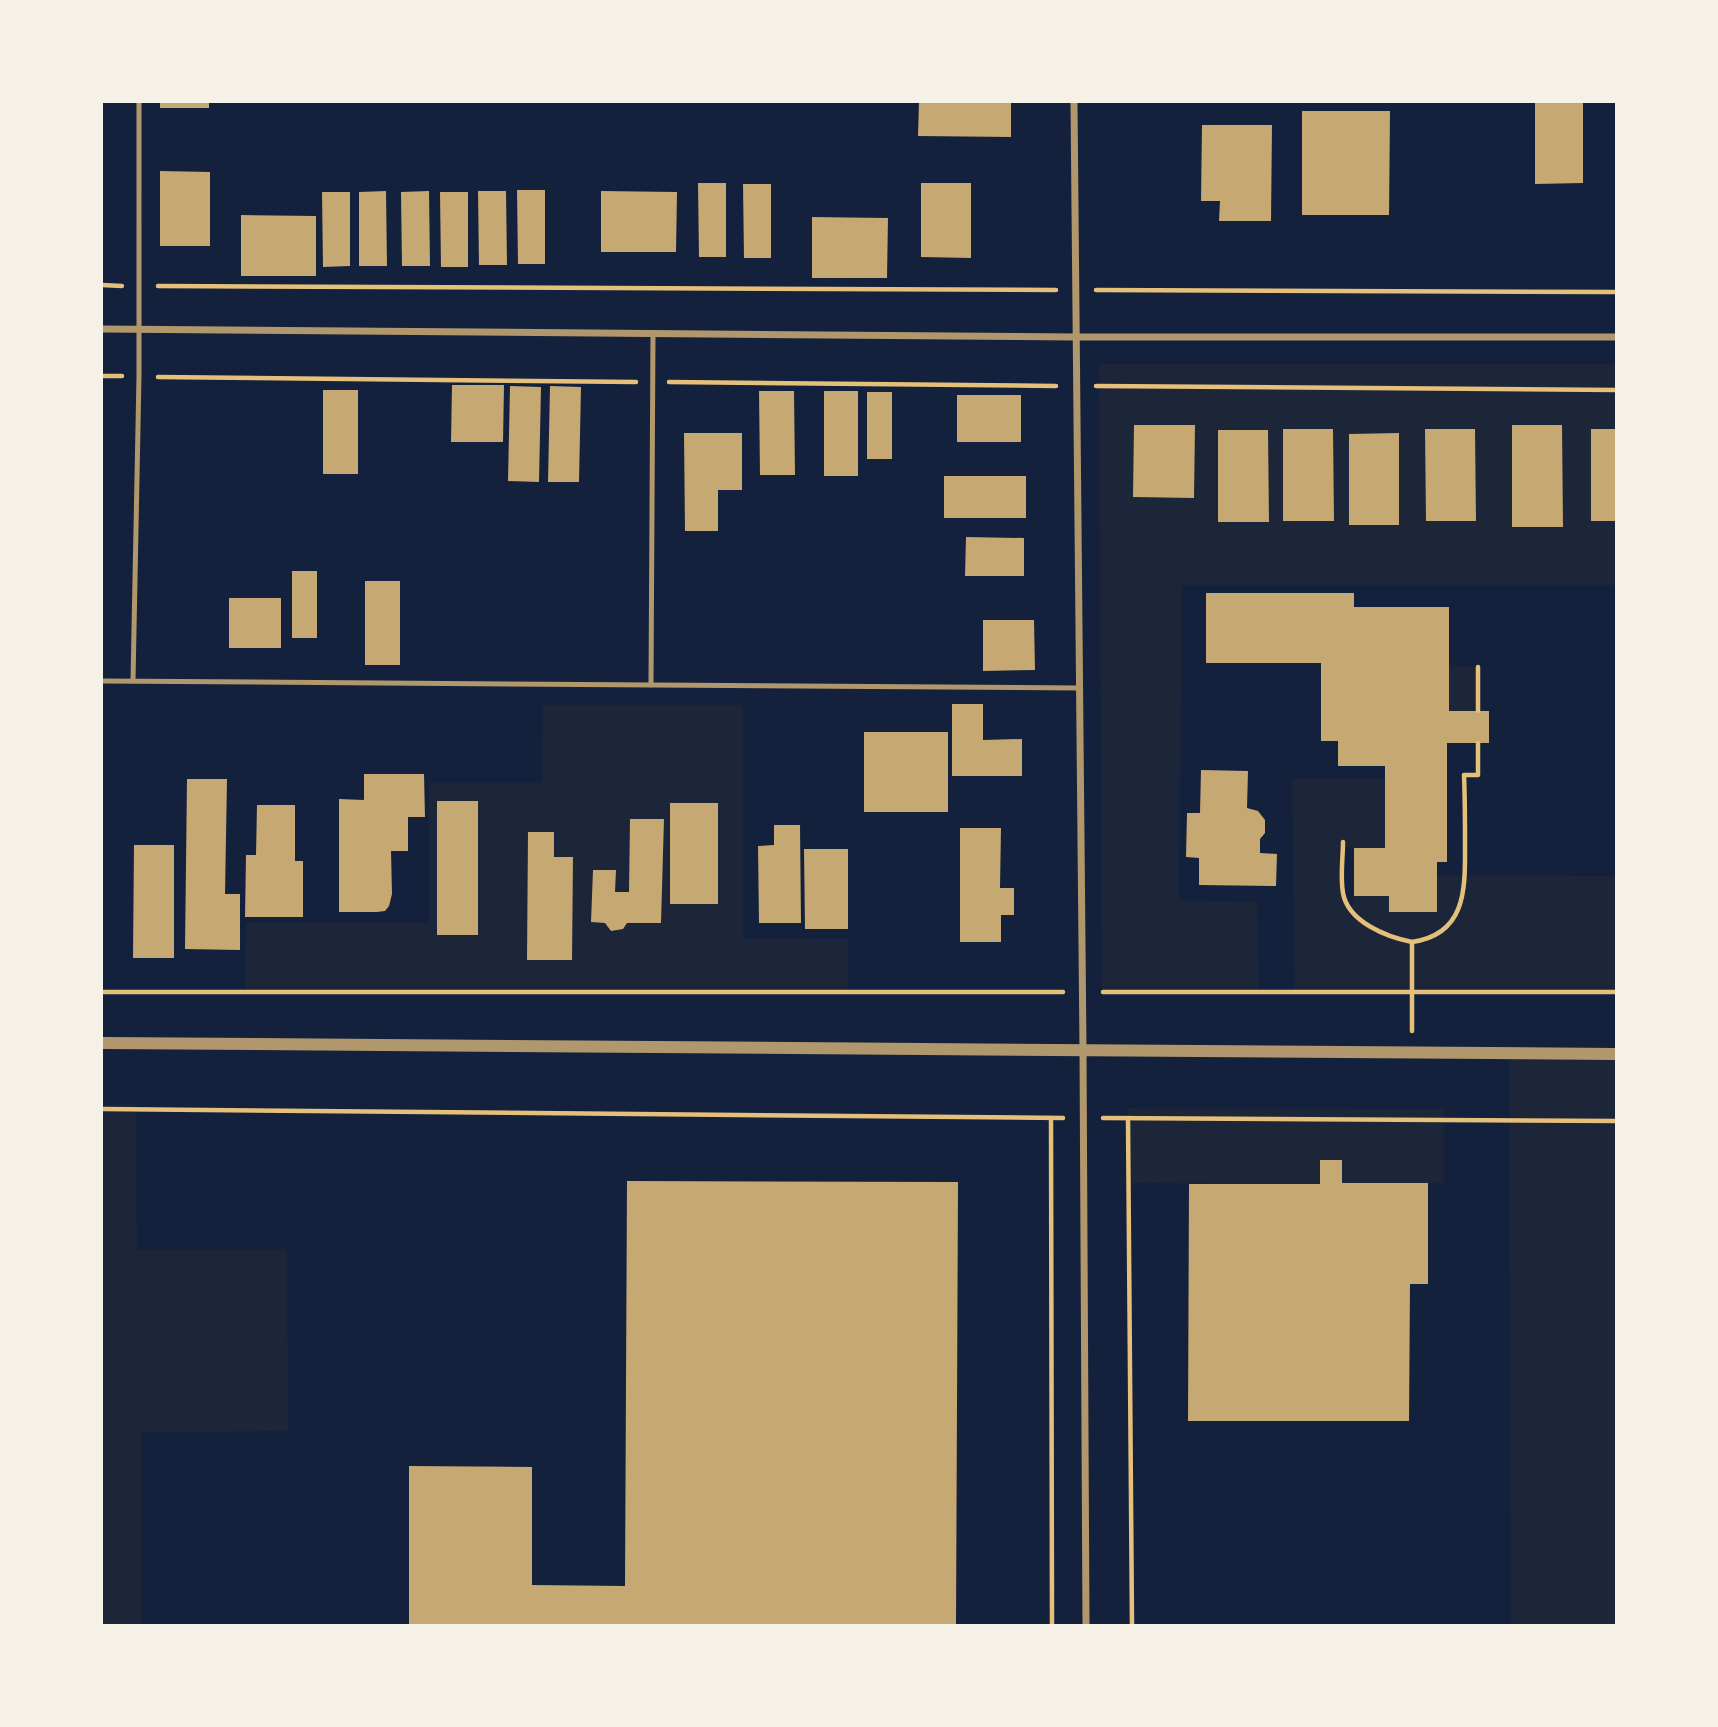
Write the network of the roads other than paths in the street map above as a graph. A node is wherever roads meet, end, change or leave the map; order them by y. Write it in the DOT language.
graph roads {
  1 [pos="139,102"];
  2 [pos="1074,102"];
  3 [pos="102,329"];
  4 [pos="139,330"];
  5 [pos="653,333"];
  6 [pos="1075,337"];
  7 [pos="1616,337"];
  8 [pos="102,681"];
  9 [pos="134,681"];
  10 [pos="651,685"];
  11 [pos="1079,688"];
  12 [pos="102,1043"];
  13 [pos="1083,1050"];
  14 [pos="1616,1055"];
  15 [pos="1086,1626"];
  1 -- 4 [label="lane"];
  2 -- 6 [label="street"];
  3 -- 4 [label="street"];
  4 -- 5 [label="street"];
  4 -- 9 [label="lane"];
  5 -- 6 [label="street"];
  5 -- 10 [label="lane"];
  6 -- 7 [label="street"];
  6 -- 11 [label="street"];
  8 -- 9 [label="lane"];
  9 -- 10 [label="lane"];
  10 -- 11 [label="lane"];
  11 -- 13 [label="street"];
  12 -- 13 [label="street"];
  13 -- 14 [label="street"];
  13 -- 15 [label="street"];
}
